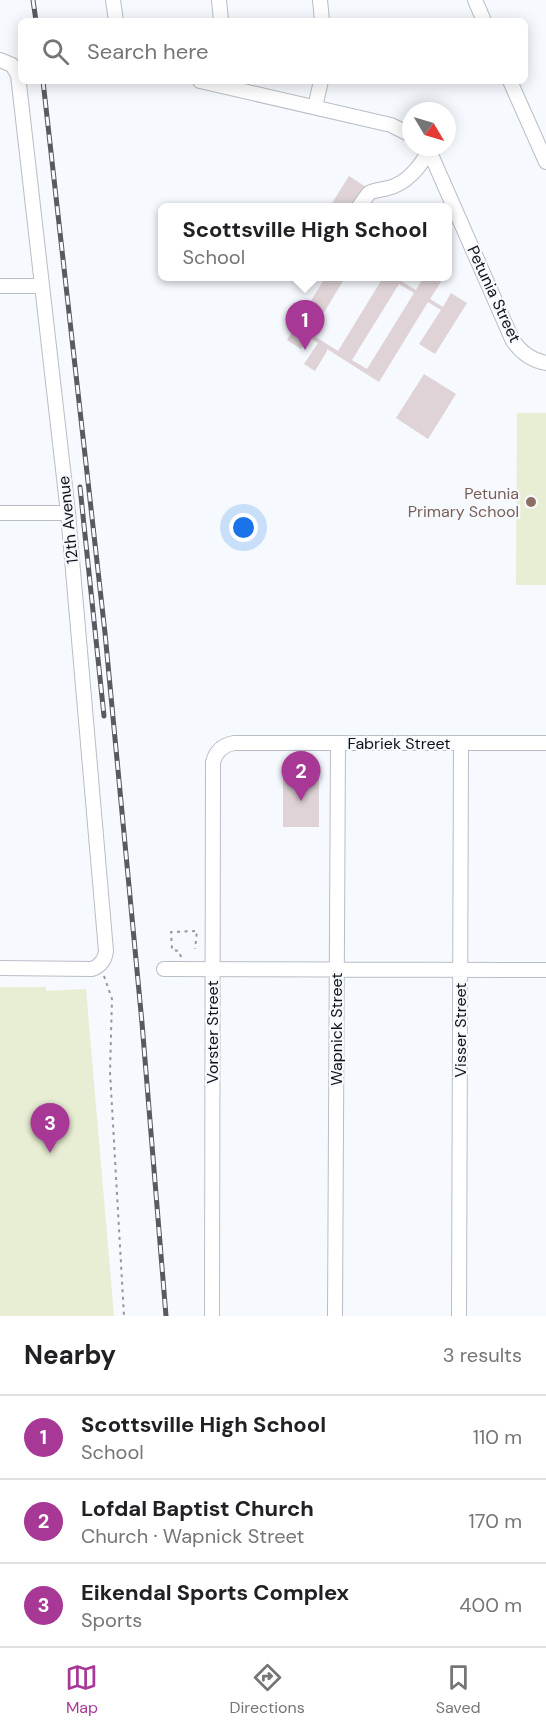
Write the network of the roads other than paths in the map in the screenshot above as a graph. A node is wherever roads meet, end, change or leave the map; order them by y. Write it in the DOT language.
graph roads {
  1 [pos="113,0"];
  2 [pos="219,0"];
  3 [pos="320,0"];
  4 [pos="475,0"];
  5 [pos="116,18"];
  6 [pos="221,18"];
  7 [pos="322,18"];
  8 [pos="483,18"];
  9 [pos="0,60"];
  10 [pos="18,75"];
  11 [pos="19,84"];
  12 [pos="217,84"];
  13 [pos="320,84"];
  14 [pos="511,84"];
  15 [pos="315,107"];
  16 [pos="402,130"];
  17 [pos="424,156"];
  18 [pos="431,156"];
  19 [pos="546,162"];
  20 [pos="361,203"];
  21 [pos="450,203"];
  22 [pos="452,207"];
  23 [pos="0,286"];
  24 [pos="42,286"];
  25 [pos="546,363"];
  26 [pos="0,513"];
  27 [pos="68,513"];
  28 [pos="338,743"];
  29 [pos="460,743"];
  30 [pos="546,743"];
  31 [pos="219,750"];
  32 [pos="0,969"];
  33 [pos="164,969"];
  34 [pos="212,969"];
  35 [pos="337,969"];
  36 [pos="460,970"];
  37 [pos="546,970"];
  38 [pos="212,1316"];
  39 [pos="335,1316"];
  40 [pos="459,1316"];
  1 -- 5 [label="street"];
  2 -- 6 [label="street"];
  3 -- 7 [label="street"];
  4 -- 8 [label="street"];
  9 -- 10 [label="street, 12th Avenue"];
  11 -- 24 [label="street, 12th Avenue"];
  12 -- 15 [label="street"];
  13 -- 15 [label="street"];
  14 -- 19 [label="street"];
  15 -- 16 [label="street"];
  17 -- 20 [label="street"];
  18 -- 21 [label="street, Petunia Street"];
  22 -- 25 [label="street, Petunia Street"];
  23 -- 24 [label="street"];
  24 -- 27 [label="street, 12th Avenue"];
  26 -- 27 [label="street"];
  27 -- 32 [label="street, 12th Avenue"];
  28 -- 29 [label="street, Fabriek Street"];
  28 -- 31 [label="street, Fabriek Street"];
  28 -- 35 [label="street, Wapnick Street"];
  29 -- 30 [label="street, Fabriek Street"];
  29 -- 36 [label="street, Visser Street"];
  31 -- 34 [label="street, Vorster Street"];
  33 -- 34 [label="street"];
  34 -- 35 [label="street"];
  34 -- 38 [label="street, Vorster Street"];
  35 -- 36 [label="street"];
  35 -- 39 [label="street, Wapnick Street"];
  36 -- 37 [label="street"];
  36 -- 40 [label="street, Visser Street"];
}
